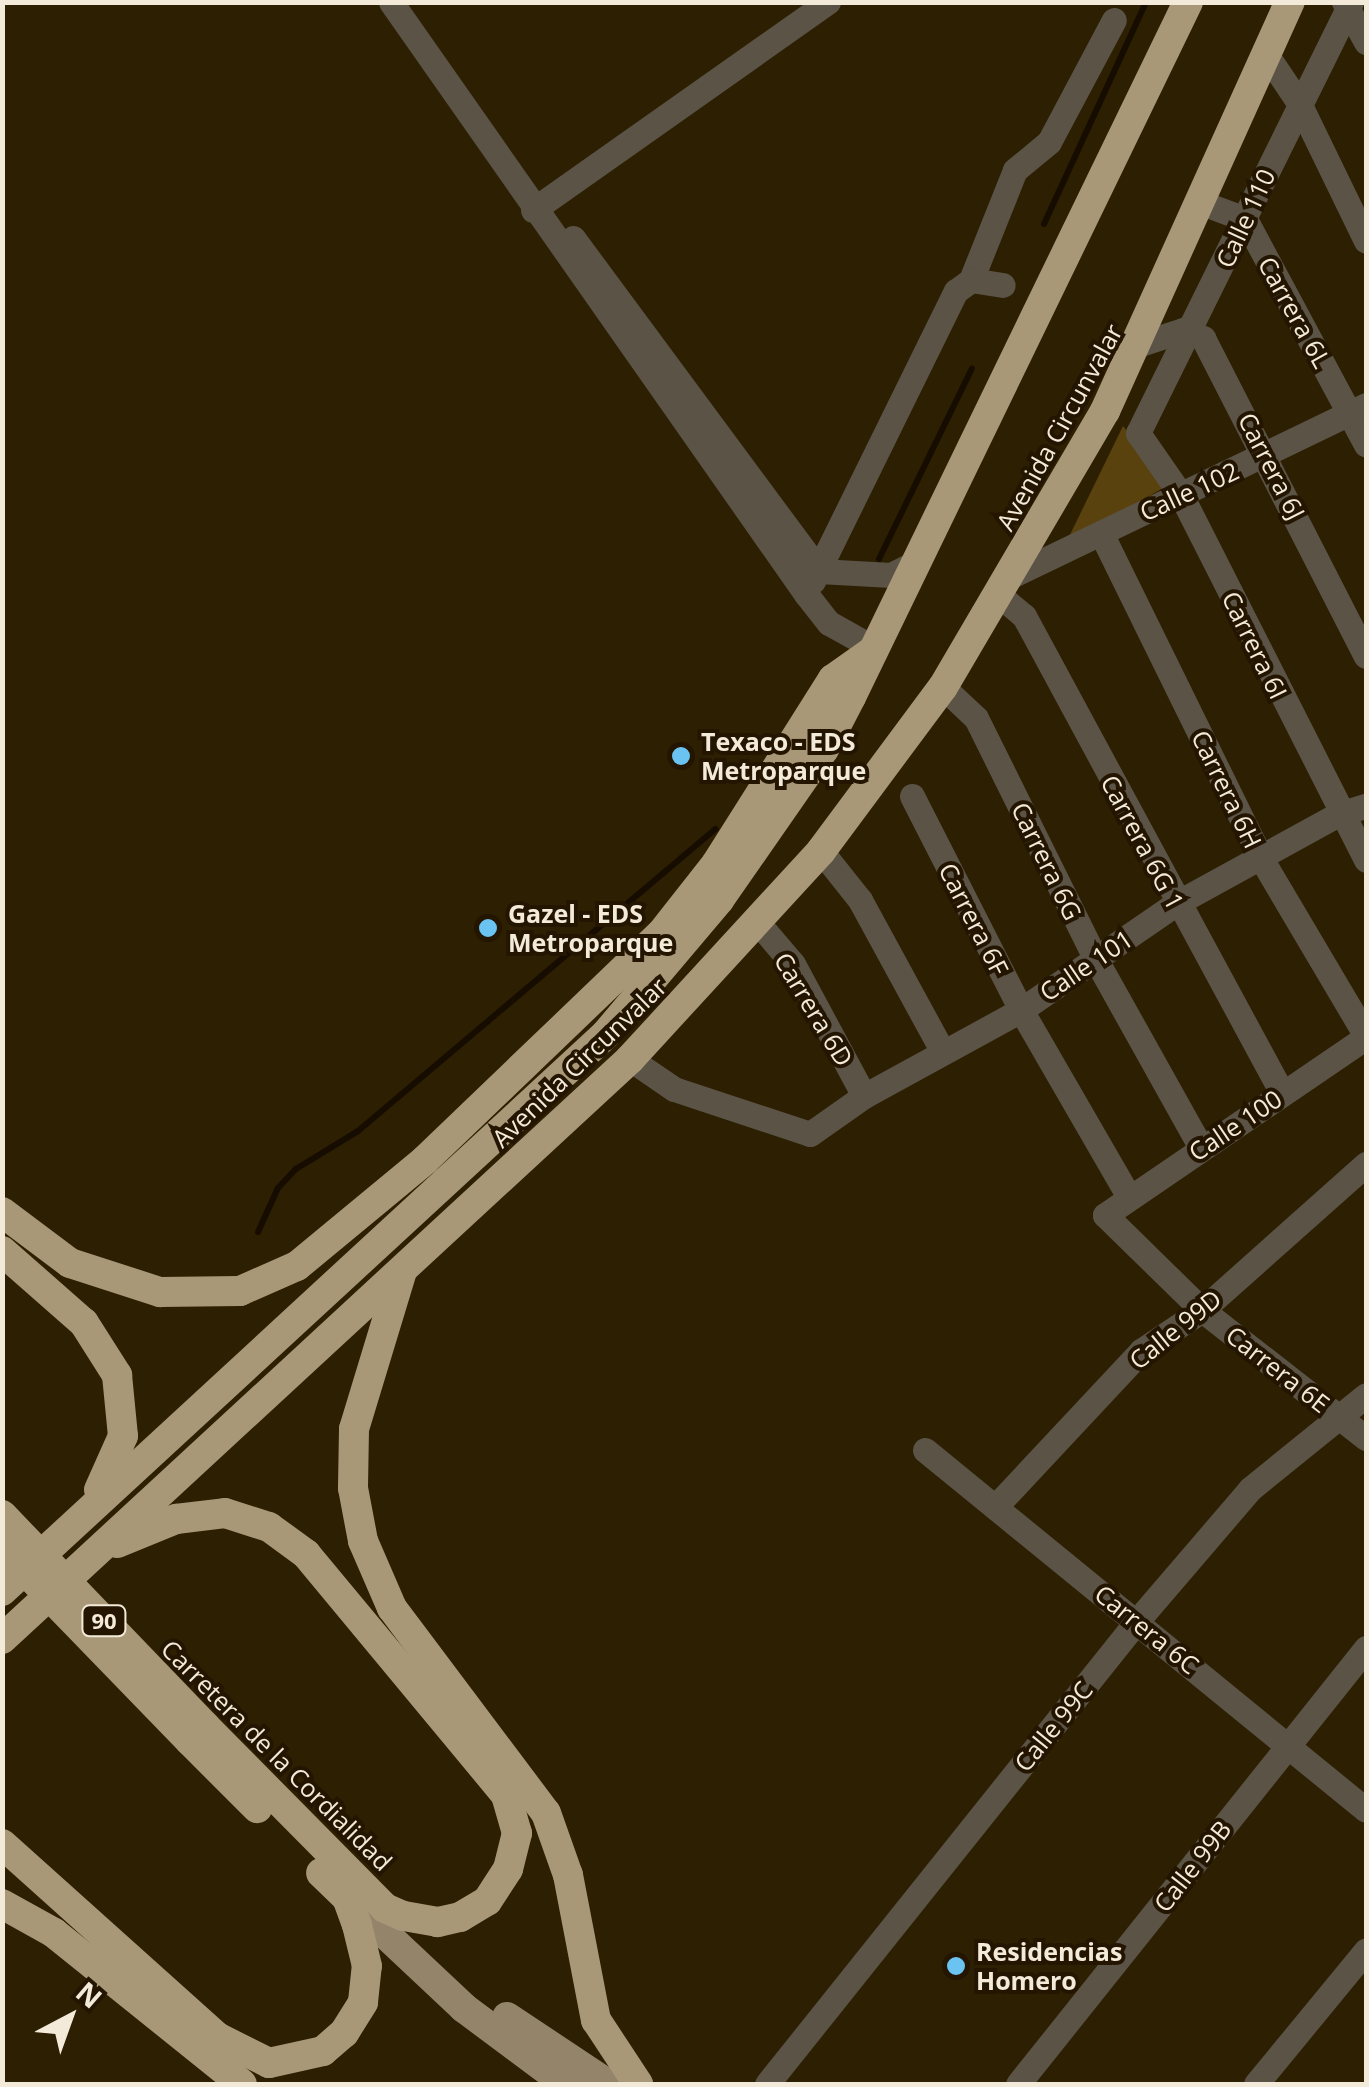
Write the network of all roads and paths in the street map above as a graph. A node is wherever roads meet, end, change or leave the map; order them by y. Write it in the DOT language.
graph roads {
  1 [pos="390,2"];
  2 [pos="408,2"];
  3 [pos="828,2"];
  4 [pos="1188,2"];
  5 [pos="1290,2"];
  6 [pos="1348,4"];
  7 [pos="1114,20"];
  8 [pos="1366,42"];
  9 [pos="1266,54"];
  10 [pos="1299,103"];
  11 [pos="1202,203"];
  12 [pos="539,205"];
  13 [pos="1245,219"];
  14 [pos="1366,241"];
  15 [pos="971,280"];
  16 [pos="1003,286"];
  17 [pos="1194,332"];
  18 [pos="1140,344"];
  19 [pos="1359,409"];
  20 [pos="1138,433"];
  21 [pos="1366,446"];
  22 [pos="1268,454"];
  23 [pos="1181,495"];
  24 [pos="1101,534"];
  25 [pos="916,562"];
  26 [pos="819,571"];
  27 [pos="1006,586"];
  28 [pos="806,594"];
  29 [pos="874,650"];
  30 [pos="1366,656"];
  31 [pos="944,687"];
  32 [pos="912,796"];
  33 [pos="1366,806"];
  34 [pos="1338,814"];
  35 [pos="821,850"];
  36 [pos="1262,860"];
  37 [pos="1366,860"];
  38 [pos="1175,904"];
  39 [pos="759,924"];
  40 [pos="1095,958"];
  41 [pos="1021,1010"];
  42 [pos="1366,1037"];
  43 [pos="944,1052"];
  44 [pos="630,1059"];
  45 [pos="1282,1094"];
  46 [pos="864,1096"];
  47 [pos="506,1129"];
  48 [pos="1201,1148"];
  49 [pos="1366,1164"];
  50 [pos="414,1170"];
  51 [pos="1130,1197"];
  52 [pos="2,1212"];
  53 [pos="1105,1215"];
  54 [pos="2,1251"];
  55 [pos="359,1264"];
  56 [pos="402,1270"];
  57 [pos="1202,1310"];
  58 [pos="1366,1395"];
  59 [pos="1342,1419"];
  60 [pos="1366,1438"];
  61 [pos="925,1450"];
  62 [pos="995,1507"];
  63 [pos="2,1515"];
  64 [pos="70,1528"];
  65 [pos="2,1546"];
  66 [pos="92,1555"];
  67 [pos="2,1591"];
  68 [pos="1136,1621"];
  69 [pos="2,1638"];
  70 [pos="1366,1648"];
  71 [pos="197,1734"];
  72 [pos="1288,1744"];
  73 [pos="1366,1810"];
  74 [pos="2,1844"];
  75 [pos="347,1898"];
  76 [pos="2,1904"];
  77 [pos="386,1908"];
  78 [pos="1366,1950"];
  79 [pos="242,2084"];
  80 [pos="566,2084"];
  81 [pos="608,2084"];
  82 [pos="638,2084"];
  83 [pos="768,2084"];
  84 [pos="1018,2084"];
  85 [pos="1256,2084"];
  1 -- 12 [label="street"];
  2 -- 12 [label="street"];
  3 -- 12 [label="street"];
  4 -- 25 [label="highway, Avenida Circunvalar"];
  5 -- 9 [label="highway, Avenida Circunvalar"];
  6 -- 8 [label="street"];
  6 -- 10 [label="street, Calle 110"];
  7 -- 15 [label="street"];
  9 -- 10 [label="street"];
  9 -- 11 [label="highway, Avenida Circunvalar"];
  10 -- 13 [label="street, Calle 110"];
  10 -- 14 [label="street"];
  11 -- 13 [label="street"];
  11 -- 18 [label="highway, Avenida Circunvalar"];
  12 -- 26 [label="street"];
  12 -- 28 [label="street"];
  13 -- 17 [label="street, Calle 110"];
  13 -- 19 [label="street, Carrera 6L"];
  15 -- 16 [label="street"];
  15 -- 26 [label="street"];
  17 -- 18 [label="street"];
  17 -- 20 [label="street, Calle 110"];
  17 -- 22 [label="street, Carrera 6J"];
  18 -- 27 [label="highway, Avenida Circunvalar"];
  19 -- 21 [label="street, Carrera 6L"];
  19 -- 22 [label="street, Calle 102"];
  20 -- 23 [label="street, Carrera 6I"];
  22 -- 23 [label="street, Calle 102"];
  22 -- 30 [label="street, Carrera 6J"];
  23 -- 24 [label="street, Calle 102"];
  23 -- 34 [label="street, Carrera 6I"];
  24 -- 27 [label="street, Calle 102"];
  24 -- 36 [label="street, Carrera 6H"];
  25 -- 26 [label="street"];
  25 -- 29 [label="highway, Avenida Circunvalar"];
  26 -- 28 [label="street"];
  27 -- 31 [label="highway, Avenida Circunvalar"];
  27 -- 38 [label="street, Carrera 6G 1"];
  28 -- 29 [label="street"];
  29 -- 47 [label="highway, Avenida Circunvalar"];
  29 -- 50 [label="highway"];
  31 -- 35 [label="highway, Avenida Circunvalar"];
  31 -- 40 [label="street, Carrera 6G"];
  32 -- 41 [label="street, Carrera 6F"];
  33 -- 34 [label="street, Calle 101"];
  34 -- 36 [label="street, Calle 101"];
  34 -- 37 [label="street, Carrera 6I"];
  35 -- 39 [label="highway, Avenida Circunvalar"];
  35 -- 43 [label="street"];
  36 -- 38 [label="street, Calle 101"];
  36 -- 42 [label="street, Carrera 6H"];
  38 -- 40 [label="street, Calle 101"];
  38 -- 45 [label="street, Carrera 6G 1"];
  39 -- 44 [label="highway, Avenida Circunvalar"];
  39 -- 46 [label="street, Carrera 6D"];
  40 -- 41 [label="street, Calle 101"];
  40 -- 48 [label="street, Carrera 6G"];
  41 -- 43 [label="street, Calle 101"];
  41 -- 51 [label="street, Carrera 6F"];
  42 -- 45 [label="street, Calle 100"];
  43 -- 46 [label="street, Calle 101"];
  44 -- 46 [label="street, Calle 101"];
  44 -- 56 [label="highway, Avenida Circunvalar"];
  45 -- 48 [label="street, Calle 100"];
  47 -- 50 [label="highway"];
  47 -- 55 [label="highway, Avenida Circunvalar"];
  48 -- 51 [label="street, Calle 100"];
  49 -- 57 [label="street, Calle 99D"];
  50 -- 52 [label="highway"];
  50 -- 55 [label="highway"];
  51 -- 53 [label="street, Calle 100"];
  53 -- 57 [label="street, Carrera 6E"];
  54 -- 64 [label="highway"];
  55 -- 64 [label="highway, Avenida Circunvalar"];
  56 -- 66 [label="highway, Avenida Circunvalar"];
  56 -- 82 [label="highway"];
  57 -- 59 [label="street, Carrera 6E"];
  57 -- 62 [label="street, Calle 99D"];
  58 -- 59 [label="street, Calle 99C"];
  59 -- 60 [label="street, Carrera 6E"];
  59 -- 68 [label="street, Calle 99C"];
  61 -- 62 [label="street, Carrera 6C"];
  62 -- 68 [label="street, Carrera 6C"];
  63 -- 71 [label="highway, Carretera de la Cordialidad / 90, bridge"];
  64 -- 67 [label="highway, Avenida Circunvalar"];
  65 -- 71 [label="highway, Carretera de la Cordialidad / 90, bridge"];
  66 -- 69 [label="highway, Avenida Circunvalar / 90"];
  66 -- 77 [label="highway"];
  68 -- 72 [label="street, Carrera 6C"];
  68 -- 83 [label="street, Calle 99C"];
  70 -- 72 [label="street, Calle 99B"];
  71 -- 75 [label="highway, Carretera de la Cordialidad / 90"];
  71 -- 77 [label="highway, Carretera de la Cordialidad / 90"];
  72 -- 73 [label="street, Carrera 6C"];
  72 -- 84 [label="street, Calle 99B"];
  74 -- 75 [label="highway"];
  75 -- 80 [label="main road"];
  76 -- 79 [label="highway"];
  77 -- 81 [label="main road"];
  78 -- 85 [label="street"];
}
